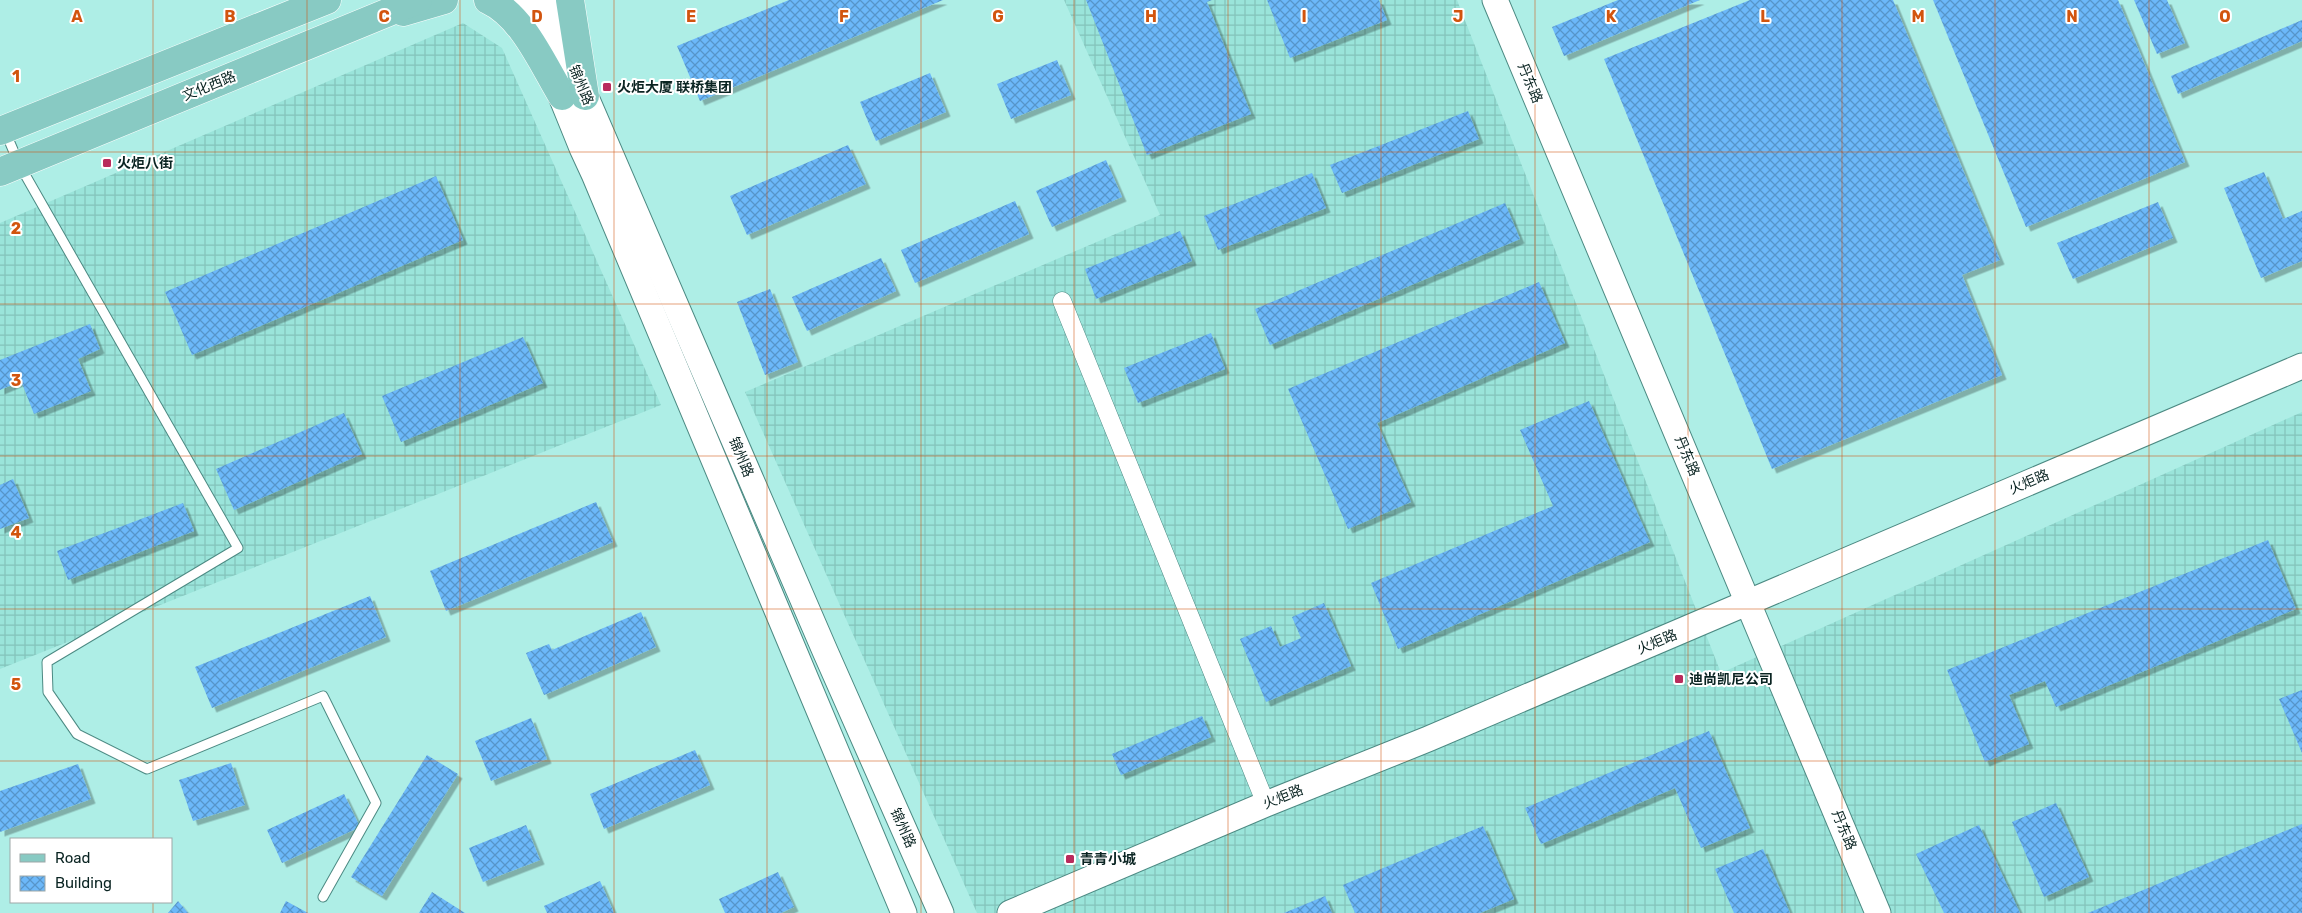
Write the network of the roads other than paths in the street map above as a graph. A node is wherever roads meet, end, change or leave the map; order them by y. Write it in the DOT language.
graph roads {
  1 [pos="327,0"];
  2 [pos="418,0"];
  3 [pos="444,0"];
  4 [pos="488,0"];
  5 [pos="522,0"];
  6 [pos="544,0"];
  7 [pos="570,0"];
  8 [pos="1495,0"];
  9 [pos="370,21"];
  10 [pos="574,96"];
  11 [pos="2,126"];
  12 [pos="9,168"];
  13 [pos="1062,301"];
  14 [pos="2302,366"];
  15 [pos="1748,602"];
  16 [pos="1266,804"];
  17 [pos="323,897"];
  18 [pos="904,913"];
  19 [pos="941,913"];
  20 [pos="1010,913"];
  21 [pos="1878,913"];
  1 -- 11 [label="main road"];
  2 -- 9 [label="main road, 文化西路"];
  3 -- 9 [label="main road"];
  4 -- 10 [label="main road"];
  5 -- 10 [label="main road, 锦州路"];
  6 -- 10 [label="main road, 锦州路"];
  7 -- 10 [label="main road"];
  8 -- 15 [label="main road, 丹东路"];
  9 -- 12 [label="main road, 文化西路"];
  10 -- 18 [label="main road, 锦州路"];
  10 -- 19 [label="main road, 锦州路"];
  11 -- 12 [label="lane"];
  12 -- 17 [label="lane"];
  13 -- 16 [label="street"];
  14 -- 15 [label="main road, 火炬路"];
  15 -- 16 [label="main road, 火炬路"];
  15 -- 21 [label="main road, 丹东路"];
  16 -- 20 [label="main road, 火炬路"];
}
